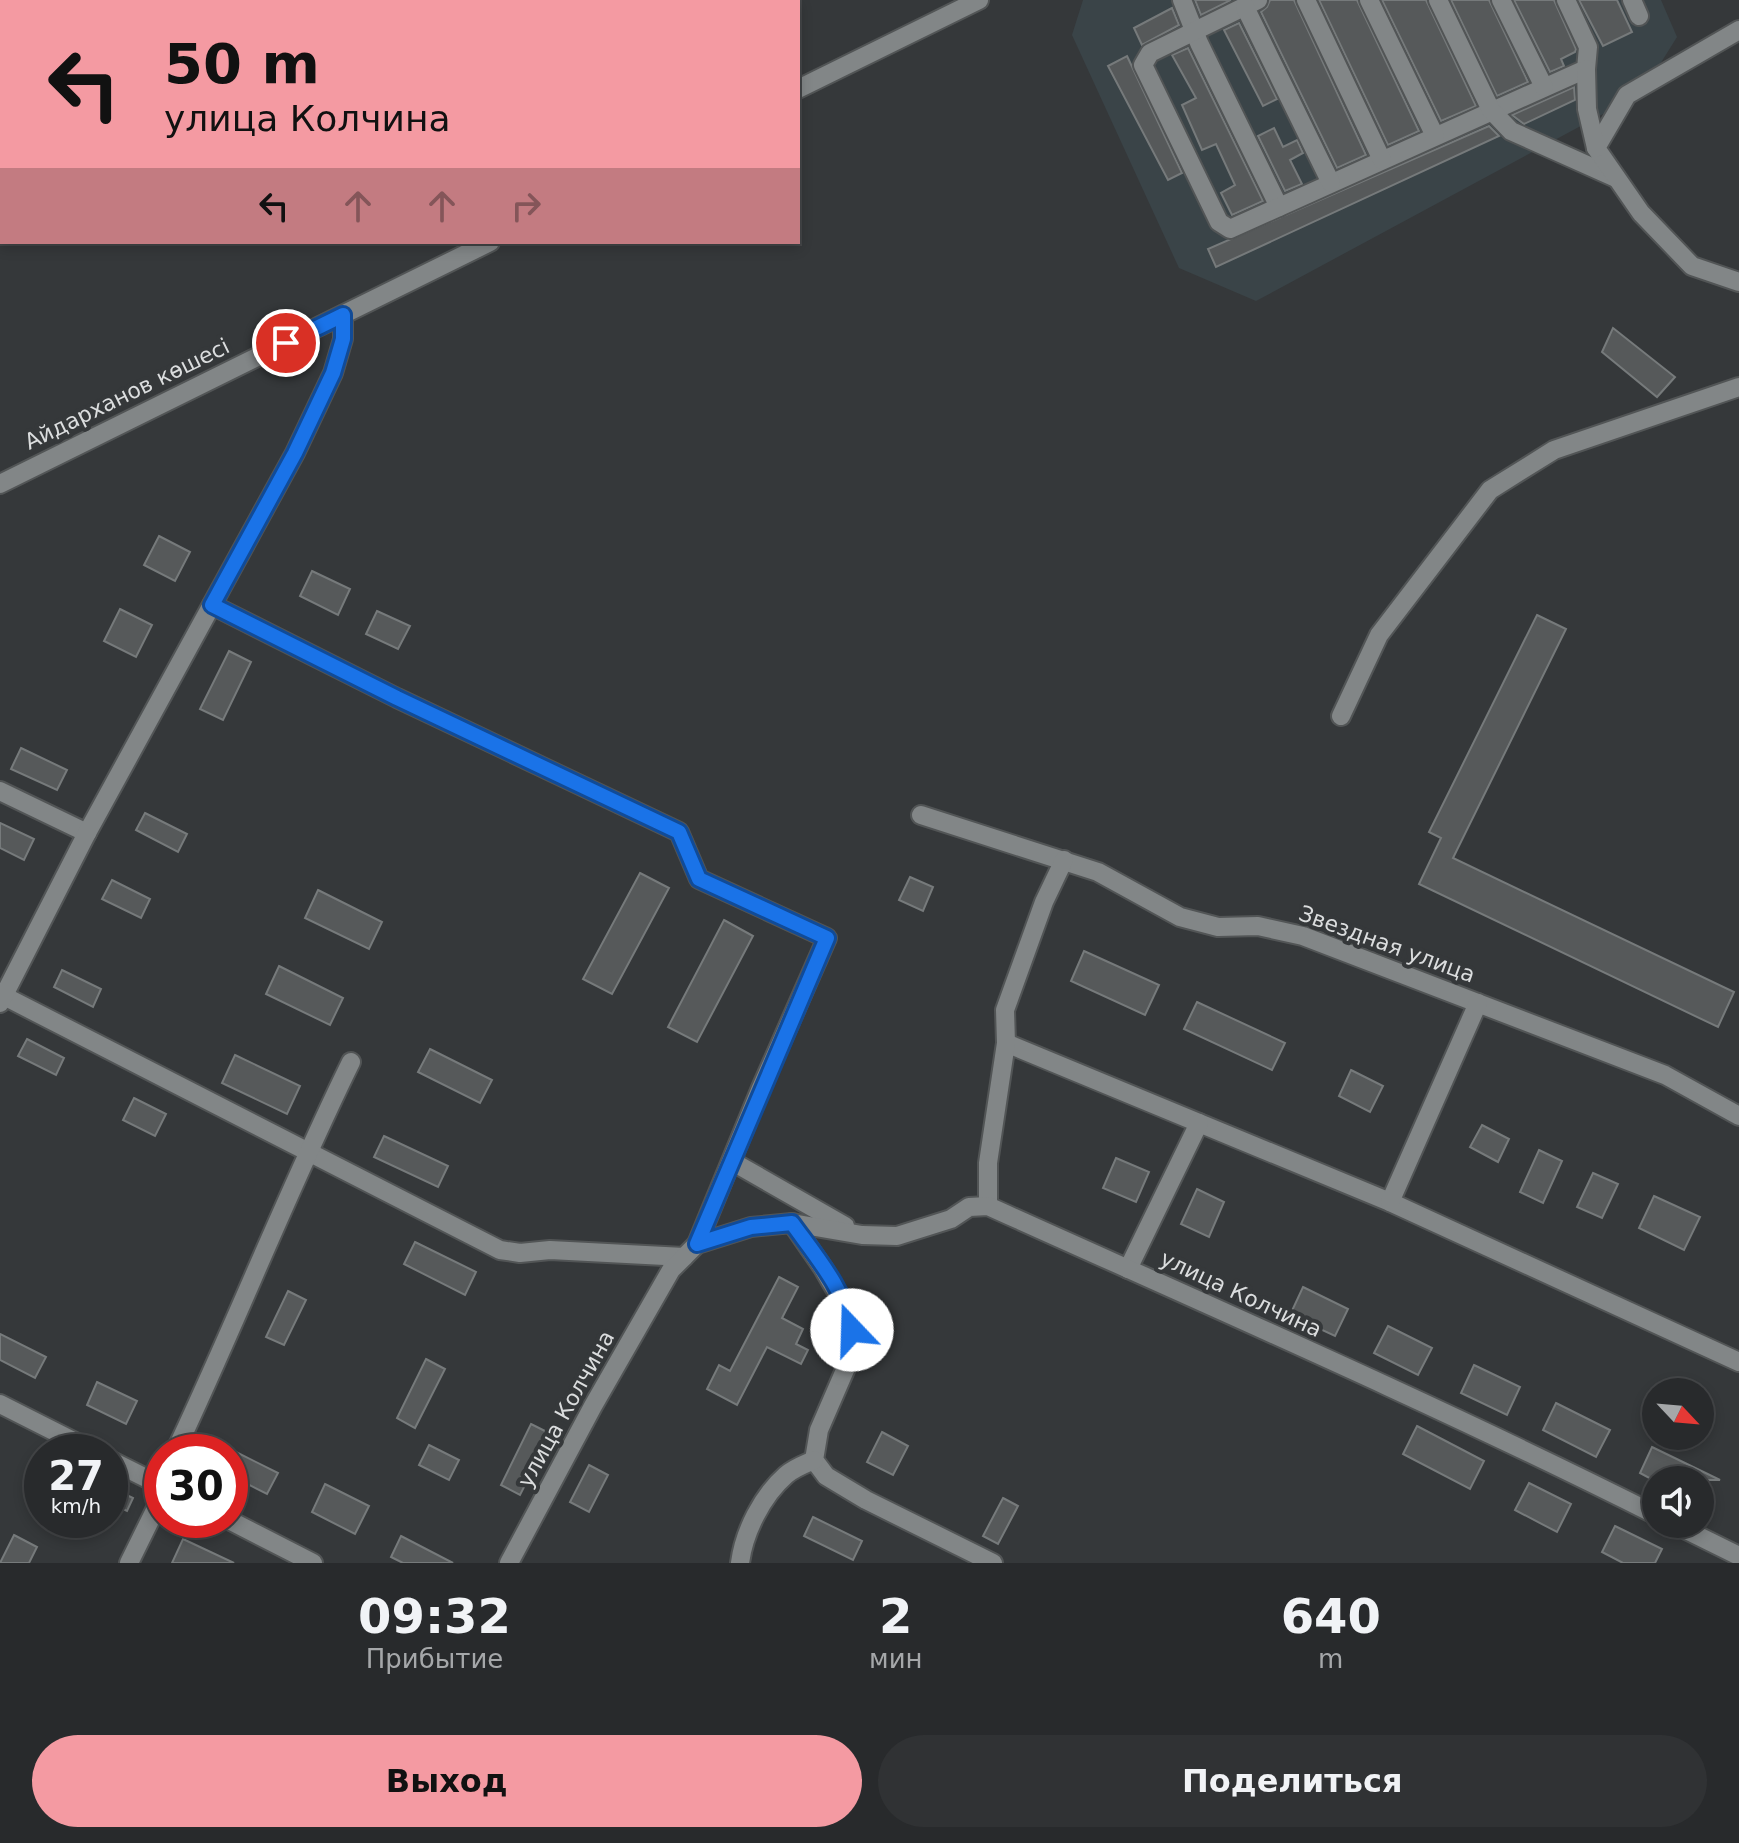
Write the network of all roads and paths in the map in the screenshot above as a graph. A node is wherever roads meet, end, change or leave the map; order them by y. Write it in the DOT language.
graph roads {
  1 [pos="979,0"];
  2 [pos="1182,0"];
  3 [pos="1306,0"];
  4 [pos="1369,0"];
  5 [pos="1438,0"];
  6 [pos="1501,0"];
  7 [pos="1566,0"];
  8 [pos="1252,3"];
  9 [pos="1739,30"];
  10 [pos="1195,31"];
  11 [pos="1586,69"];
  12 [pos="1544,87"];
  13 [pos="800,88"];
  14 [pos="1491,110"];
  15 [pos="1435,136"];
  16 [pos="1596,148"];
  17 [pos="1382,160"];
  18 [pos="1616,178"];
  19 [pos="1331,183"];
  20 [pos="1279,207"];
  21 [pos="486,244"];
  22 [pos="1739,282"];
  23 [pos="343,315"];
  24 [pos="1739,387"];
  25 [pos="0,484"];
  26 [pos="212,605"];
  27 [pos="1341,716"];
  28 [pos="0,791"];
  29 [pos="921,815"];
  30 [pos="87,833"];
  31 [pos="1064,860"];
  32 [pos="1,998"];
  33 [pos="1478,1003"];
  34 [pos="1006,1043"];
  35 [pos="351,1062"];
  36 [pos="1739,1116"];
  37 [pos="1199,1123"];
  38 [pos="307,1151"];
  39 [pos="733,1162"];
  40 [pos="1390,1202"];
  41 [pos="988,1206"];
  42 [pos="792,1223"];
  43 [pos="862,1235"];
  44 [pos="691,1250"];
  45 [pos="1128,1269"];
  46 [pos="1739,1362"];
  47 [pos="0,1404"];
  48 [pos="59,1434"];
  49 [pos="183,1434"];
  50 [pos="814,1460"];
  51 [pos="1642,1508"];
  52 [pos="144,1527"];
  53 [pos="248,1530"];
  54 [pos="1702,1538"];
  55 [pos="1739,1556"];
  56 [pos="129,1563"];
  57 [pos="313,1563"];
  58 [pos="509,1563"];
  59 [pos="740,1563"];
  60 [pos="993,1563"];
  1 -- 13 [label="street"];
  2 -- 10 [label="street"];
  3 -- 17 [label="street"];
  4 -- 15 [label="street"];
  5 -- 14 [label="street"];
  6 -- 12 [label="street"];
  7 -- 11 [label="street"];
  8 -- 10 [label="street"];
  8 -- 19 [label="street"];
  9 -- 16 [label="street"];
  10 -- 20 [label="street"];
  10 -- 20 [label="street"];
  11 -- 12 [label="street"];
  11 -- 16 [label="street"];
  12 -- 14 [label="street"];
  14 -- 15 [label="street"];
  14 -- 18 [label="street"];
  15 -- 17 [label="street"];
  16 -- 18 [label="street"];
  17 -- 19 [label="street"];
  18 -- 22 [label="street"];
  19 -- 20 [label="street"];
  21 -- 23 [label="street, Айдарханов көшесі"];
  23 -- 25 [label="street, Айдарханов көшесі"];
  23 -- 26 [label="street"];
  24 -- 27 [label="street"];
  26 -- 30 [label="street"];
  26 -- 39 [label="street, улица Колчина"];
  28 -- 30 [label="street"];
  29 -- 31 [label="street, Звездная улица"];
  30 -- 32 [label="street"];
  31 -- 33 [label="street, Звездная улица"];
  31 -- 34 [label="street"];
  32 -- 38 [label="street"];
  33 -- 36 [label="street, Звездная улица"];
  33 -- 40 [label="street"];
  34 -- 37 [label="street"];
  34 -- 41 [label="street"];
  35 -- 38 [label="street"];
  37 -- 40 [label="street"];
  37 -- 45 [label="street"];
  38 -- 44 [label="street"];
  38 -- 49 [label="street"];
  39 -- 43 [label="street"];
  39 -- 44 [label="street, улица Колчина"];
  40 -- 46 [label="street"];
  41 -- 43 [label="street"];
  41 -- 45 [label="street, улица Колчина"];
  42 -- 43 [label="street"];
  42 -- 44 [label="street"];
  42 -- 50 [label="street"];
  44 -- 58 [label="street, улица Колчина"];
  45 -- 51 [label="street, улица Колчина"];
  47 -- 48 [label="street"];
  50 -- 59 [label="street"];
  50 -- 60 [label="street"];
  52 -- 56 [label="street"];
  53 -- 57 [label="street"];
  54 -- 55 [label="street"];
}
